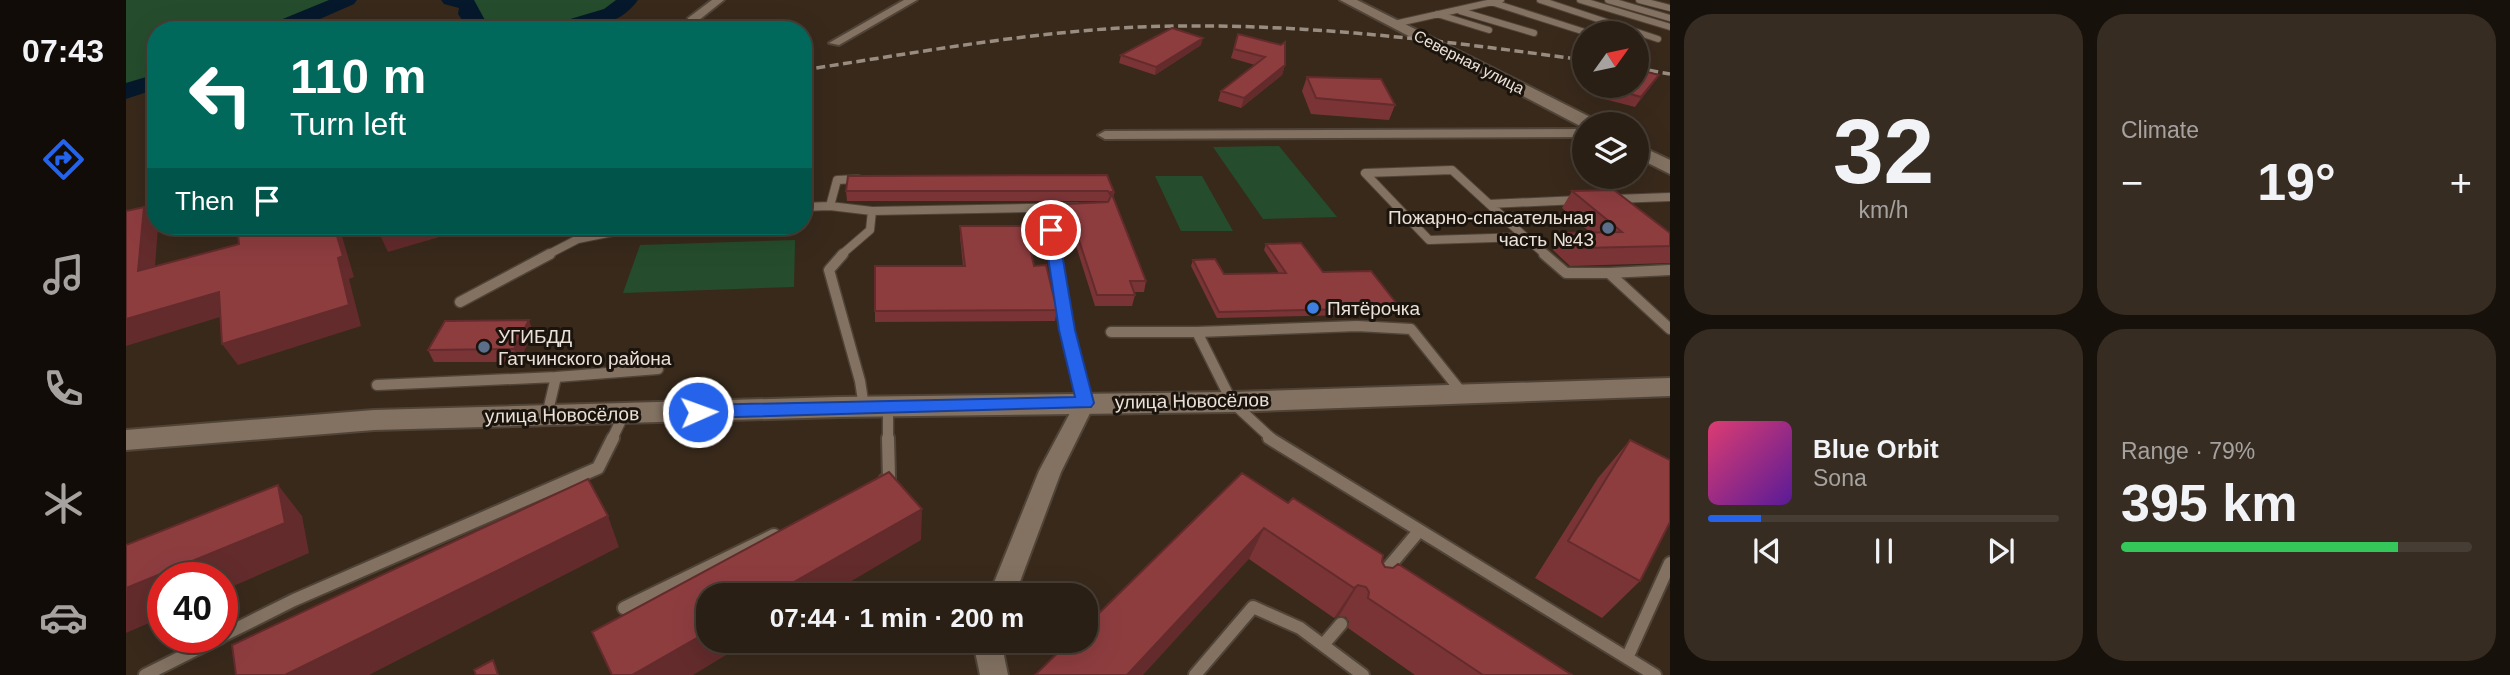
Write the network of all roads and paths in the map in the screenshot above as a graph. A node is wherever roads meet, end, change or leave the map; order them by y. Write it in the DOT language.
graph roads {
  1 [pos="719,0"];
  2 [pos="912,0"];
  3 [pos="1348,0"];
  4 [pos="1501,0"];
  5 [pos="1540,0"];
  6 [pos="1580,0"];
  7 [pos="1608,0"];
  8 [pos="1639,0"];
  9 [pos="1647,0"];
  10 [pos="1491,2"];
  11 [pos="1655,4"];
  12 [pos="1670,8"];
  13 [pos="1456,9"];
  14 [pos="1436,14"];
  15 [pos="1670,18"];
  16 [pos="694,21"];
  17 [pos="1394,24"];
  18 [pos="1670,27"];
  19 [pos="1572,28"];
  20 [pos="1489,30"];
  21 [pos="1534,33"];
  22 [pos="1658,39"];
  23 [pos="835,43"];
  24 [pos="1572,115"];
  25 [pos="1572,133"];
  26 [pos="1105,135"];
  27 [pos="1649,156"];
  28 [pos="1670,168"];
  29 [pos="869,179"];
  30 [pos="1670,197"];
  31 [pos="1592,200"];
  32 [pos="1489,204"];
  33 [pos="830,206"];
  34 [pos="812,207"];
  35 [pos="1089,207"];
  36 [pos="1616,208"];
  37 [pos="872,211"];
  38 [pos="1051,230"];
  39 [pos="598,235"];
  40 [pos="1525,237"];
  41 [pos="1670,270"];
  42 [pos="1609,273"];
  43 [pos="460,302"];
  44 [pos="1670,329"];
  45 [pos="1111,332"];
  46 [pos="1197,332"];
  47 [pos="658,369"];
  48 [pos="556,377"];
  49 [pos="377,385"];
  50 [pos="1670,387"];
  51 [pos="1463,394"];
  52 [pos="1232,402"];
  53 [pos="1085,403"];
  54 [pos="876,407"];
  55 [pos="624,414"];
  56 [pos="547,416"];
  57 [pos="126,440"];
  58 [pos="877,484"];
  59 [pos="780,531"];
  60 [pos="1419,531"];
  61 [pos="1670,563"];
  62 [pos="1007,583"];
  63 [pos="1370,590"];
  64 [pos="624,607"];
  65 [pos="1342,624"];
  66 [pos="238,629"];
  67 [pos="1324,645"];
  68 [pos="190,653"];
  69 [pos="990,653"];
  70 [pos="1627,658"];
  71 [pos="145,675"];
  72 [pos="994,675"];
  73 [pos="1195,675"];
  74 [pos="1363,675"];
  75 [pos="1655,675"];
  1 -- 16 [label="street"];
  2 -- 23 [label="street"];
  3 -- 17 [label="street, Северная улица"];
  4 -- 10 [label="lane"];
  5 -- 22 [label="lane"];
  6 -- 18 [label="lane"];
  7 -- 15 [label="lane"];
  8 -- 11 [label="lane"];
  9 -- 11 [label="lane"];
  10 -- 13 [label="lane"];
  10 -- 19 [label="lane"];
  11 -- 12 [label="lane"];
  13 -- 14 [label="lane"];
  13 -- 21 [label="lane"];
  14 -- 17 [label="lane"];
  14 -- 20 [label="lane"];
  17 -- 24 [label="street, Северная улица"];
  25 -- 26 [label="street"];
  27 -- 28 [label="street"];
  29 -- 33 [label="lane"];
  30 -- 36 [label="lane"];
  31 -- 32 [label="lane"];
  32 -- 40 [label="lane"];
  32 -- 40 [label="lane"];
  33 -- 34 [label="lane"];
  33 -- 37 [label="lane"];
  35 -- 37 [label="lane"];
  37 -- 54 [label="lane"];
  38 -- 53 [label="lane"];
  39 -- 43 [label="lane"];
  40 -- 42 [label="lane"];
  41 -- 42 [label="lane"];
  42 -- 44 [label="lane"];
  45 -- 46 [label="lane"];
  46 -- 51 [label="lane"];
  46 -- 52 [label="lane"];
  47 -- 48 [label="lane"];
  48 -- 49 [label="lane"];
  48 -- 56 [label="lane"];
  50 -- 51 [label="street, улица Новосёлов"];
  51 -- 52 [label="street, улица Новосёлов"];
  52 -- 53 [label="street, улица Новосёлов"];
  52 -- 60 [label="lane"];
  53 -- 54 [label="street, улица Новосёлов"];
  53 -- 62 [label="street"];
  54 -- 55 [label="street, улица Новосёлов"];
  54 -- 58 [label="lane"];
  55 -- 56 [label="street, улица Новосёлов"];
  55 -- 66 [label="lane"];
  56 -- 57 [label="street, улица Новосёлов"];
  59 -- 64 [label="lane"];
  60 -- 63 [label="lane"];
  60 -- 70 [label="lane"];
  61 -- 70 [label="lane"];
  65 -- 67 [label="lane"];
  67 -- 73 [label="lane"];
  67 -- 74 [label="lane"];
  68 -- 71 [label="lane"];
  69 -- 72 [label="street"];
  70 -- 75 [label="lane"];
}
